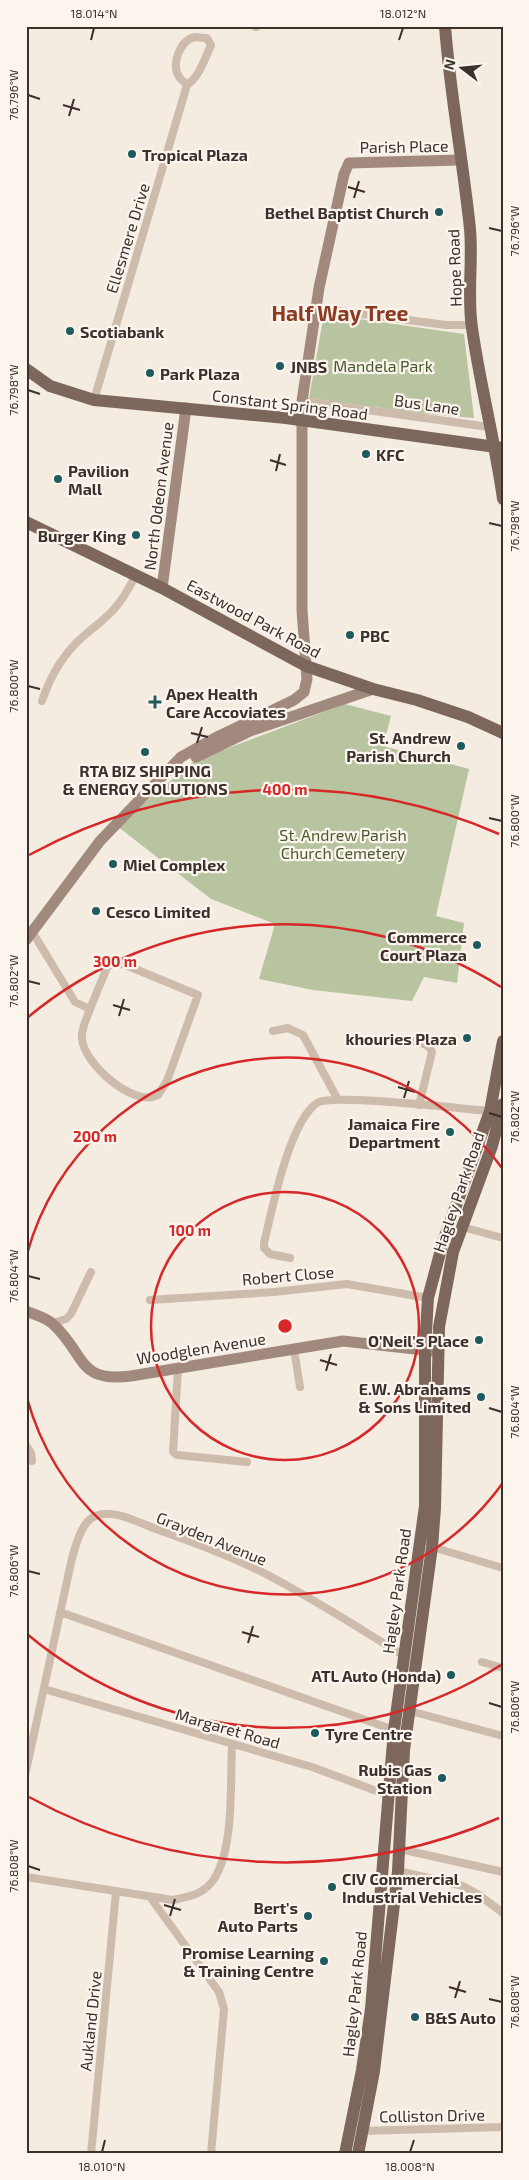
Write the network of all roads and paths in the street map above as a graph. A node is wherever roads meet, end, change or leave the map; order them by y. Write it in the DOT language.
graph roads {
  1 [pos="446,26"];
  2 [pos="188,85"];
  3 [pos="460,160"];
  4 [pos="316,308"];
  5 [pos="472,326"];
  6 [pos="26,369"];
  7 [pos="94,400"];
  8 [pos="302,401"];
  9 [pos="186,408"];
  10 [pos="302,420"];
  11 [pos="489,427"];
  12 [pos="499,448"];
  13 [pos="503,499"];
  14 [pos="26,522"];
  15 [pos="136,575"];
  16 [pos="162,588"];
  17 [pos="306,666"];
  18 [pos="374,689"];
  19 [pos="42,701"];
  20 [pos="503,722"];
  21 [pos="485,725"];
  22 [pos="503,733"];
  23 [pos="172,767"];
  24 [pos="30,937"];
  25 [pos="90,1009"];
  26 [pos="273,1031"];
  27 [pos="411,1041"];
  28 [pos="503,1041"];
  29 [pos="337,1098"];
  30 [pos="419,1105"];
  31 [pos="499,1111"];
  32 [pos="462,1227"];
  33 [pos="503,1238"];
  34 [pos="290,1258"];
  35 [pos="91,1272"];
  36 [pos="428,1298"];
  37 [pos="150,1300"];
  38 [pos="26,1311"];
  39 [pos="53,1324"];
  40 [pos="294,1349"];
  41 [pos="431,1350"];
  42 [pos="178,1368"];
  43 [pos="300,1387"];
  44 [pos="26,1445"];
  45 [pos="32,1462"];
  46 [pos="247,1462"];
  47 [pos="432,1547"];
  48 [pos="503,1568"];
  49 [pos="60,1612"];
  50 [pos="403,1655"];
  51 [pos="482,1662"];
  52 [pos="503,1668"];
  53 [pos="44,1689"];
  54 [pos="410,1711"];
  55 [pos="394,1730"];
  56 [pos="503,1736"];
  57 [pos="232,1745"];
  58 [pos="26,1771"];
  59 [pos="388,1795"];
  60 [pos="403,1800"];
  61 [pos="400,1849"];
  62 [pos="398,1871"];
  63 [pos="503,1872"];
  64 [pos="26,1877"];
  65 [pos="116,1892"];
  66 [pos="150,1897"];
  67 [pos="503,1914"];
  68 [pos="503,2127"];
  69 [pos="362,2131"];
  70 [pos="91,2154"];
  71 [pos="211,2154"];
  72 [pos="345,2154"];
  73 [pos="358,2154"];
  1 -- 3 [label="main road, Hope Road"];
  2 -- 2 [label="street, Ellesmere Drive"];
  2 -- 7 [label="street, Ellesmere Drive"];
  3 -- 4 [label="main road, Parish Place"];
  3 -- 5 [label="main road, Hope Road"];
  4 -- 5 [label="street"];
  4 -- 8 [label="main road"];
  5 -- 11 [label="main road, Hope Road"];
  6 -- 7 [label="main road, Constant Spring Road"];
  7 -- 9 [label="main road, Constant Spring Road"];
  8 -- 10 [label="main road"];
  8 -- 11 [label="street, Bus Lane"];
  9 -- 10 [label="main road, Constant Spring Road"];
  9 -- 16 [label="main road, North Odeon Avenue"];
  10 -- 12 [label="main road, Constant Spring Road"];
  10 -- 17 [label="main road"];
  11 -- 12 [label="main road, Hope Road"];
  12 -- 13 [label="main road"];
  14 -- 15 [label="main road, Eastwood Park Road"];
  15 -- 16 [label="main road, Eastwood Park Road"];
  15 -- 19 [label="street"];
  16 -- 17 [label="main road, Eastwood Park Road"];
  17 -- 18 [label="main road, Eastwood Park Road"];
  17 -- 23 [label="main road"];
  18 -- 21 [label="main road, Eastwood Park Road"];
  18 -- 23 [label="main road"];
  20 -- 21 [label="main road"];
  21 -- 22 [label="main road, Eastwood Park Road"];
  23 -- 24 [label="main road"];
  24 -- 25 [label="street"];
  25 -- 25 [label="street"];
  26 -- 29 [label="street"];
  27 -- 30 [label="street"];
  28 -- 31 [label="main road, Hagley Park Road"];
  29 -- 30 [label="street"];
  29 -- 34 [label="street"];
  30 -- 31 [label="street"];
  31 -- 32 [label="main road, Hagley Park Road"];
  31 -- 36 [label="main road, Hagley Park Road"];
  32 -- 33 [label="street"];
  32 -- 41 [label="main road, Hagley Park Road"];
  35 -- 39 [label="street"];
  36 -- 37 [label="street, Robert Close"];
  36 -- 41 [label="main road, Hagley Park Road"];
  38 -- 39 [label="main road, Woodglen Avenue"];
  39 -- 42 [label="main road, Woodglen Avenue"];
  40 -- 41 [label="main road, Woodglen Avenue"];
  40 -- 42 [label="main road, Woodglen Avenue"];
  40 -- 43 [label="street"];
  41 -- 47 [label="main road, Hagley Park Road"];
  41 -- 50 [label="main road, Hagley Park Road"];
  42 -- 46 [label="street"];
  44 -- 45 [label="street"];
  47 -- 48 [label="street"];
  47 -- 54 [label="main road, Hagley Park Road"];
  49 -- 50 [label="street, Grayden Avenue"];
  49 -- 53 [label="street, Grayden Avenue"];
  49 -- 55 [label="street"];
  50 -- 55 [label="main road, Hagley Park Road"];
  51 -- 52 [label="street"];
  53 -- 57 [label="street, Margaret Road"];
  53 -- 58 [label="street, Grayden Avenue"];
  54 -- 56 [label="street"];
  54 -- 60 [label="main road, Hagley Park Road"];
  55 -- 59 [label="main road, Hagley Park Road"];
  57 -- 59 [label="street, Margaret Road"];
  57 -- 66 [label="street"];
  59 -- 60 [label="street, Margaret Road"];
  59 -- 72 [label="main road, Hagley Park Road"];
  60 -- 61 [label="main road, Hagley Park Road"];
  61 -- 62 [label="main road, Hagley Park Road"];
  61 -- 63 [label="street"];
  62 -- 67 [label="street"];
  62 -- 69 [label="main road, Hagley Park Road"];
  64 -- 65 [label="street"];
  65 -- 66 [label="street"];
  65 -- 70 [label="street, Aukland Drive"];
  66 -- 71 [label="street"];
  68 -- 69 [label="street, Colliston Drive"];
  69 -- 73 [label="main road, Hagley Park Road"];
}
